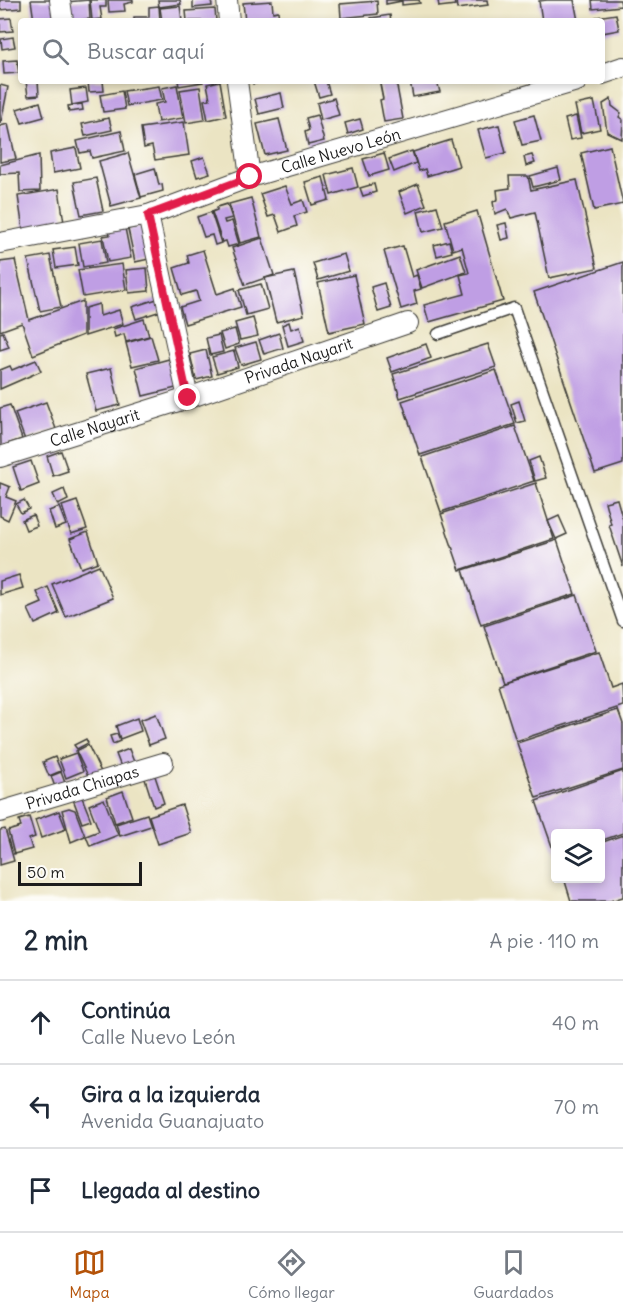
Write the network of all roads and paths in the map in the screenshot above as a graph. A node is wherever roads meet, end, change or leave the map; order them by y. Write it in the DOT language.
graph roads {
  1 [pos="60,0"];
  2 [pos="227,0"];
  3 [pos="63,18"];
  4 [pos="229,18"];
  5 [pos="623,67"];
  6 [pos="605,73"];
  7 [pos="237,84"];
  8 [pos="567,84"];
  9 [pos="250,177"];
  10 [pos="148,215"];
  11 [pos="0,243"];
  12 [pos="408,323"];
  13 [pos="438,334"];
  14 [pos="188,398"];
  15 [pos="0,457"];
  16 [pos="623,621"];
  17 [pos="163,763"];
  18 [pos="0,812"];
  1 -- 3 [label="street"];
  2 -- 4 [label="street"];
  5 -- 6 [label="street"];
  7 -- 9 [label="street"];
  8 -- 9 [label="street, Calle Nuevo León"];
  9 -- 10 [label="street, Calle Nuevo León"];
  10 -- 11 [label="street, Calle Nuevo León"];
  10 -- 14 [label="street"];
  12 -- 14 [label="street, Privada Nayarit"];
  13 -- 16 [label="lane"];
  14 -- 15 [label="street, Calle Nayarit"];
  17 -- 18 [label="street, Privada Chiapas"];
}
